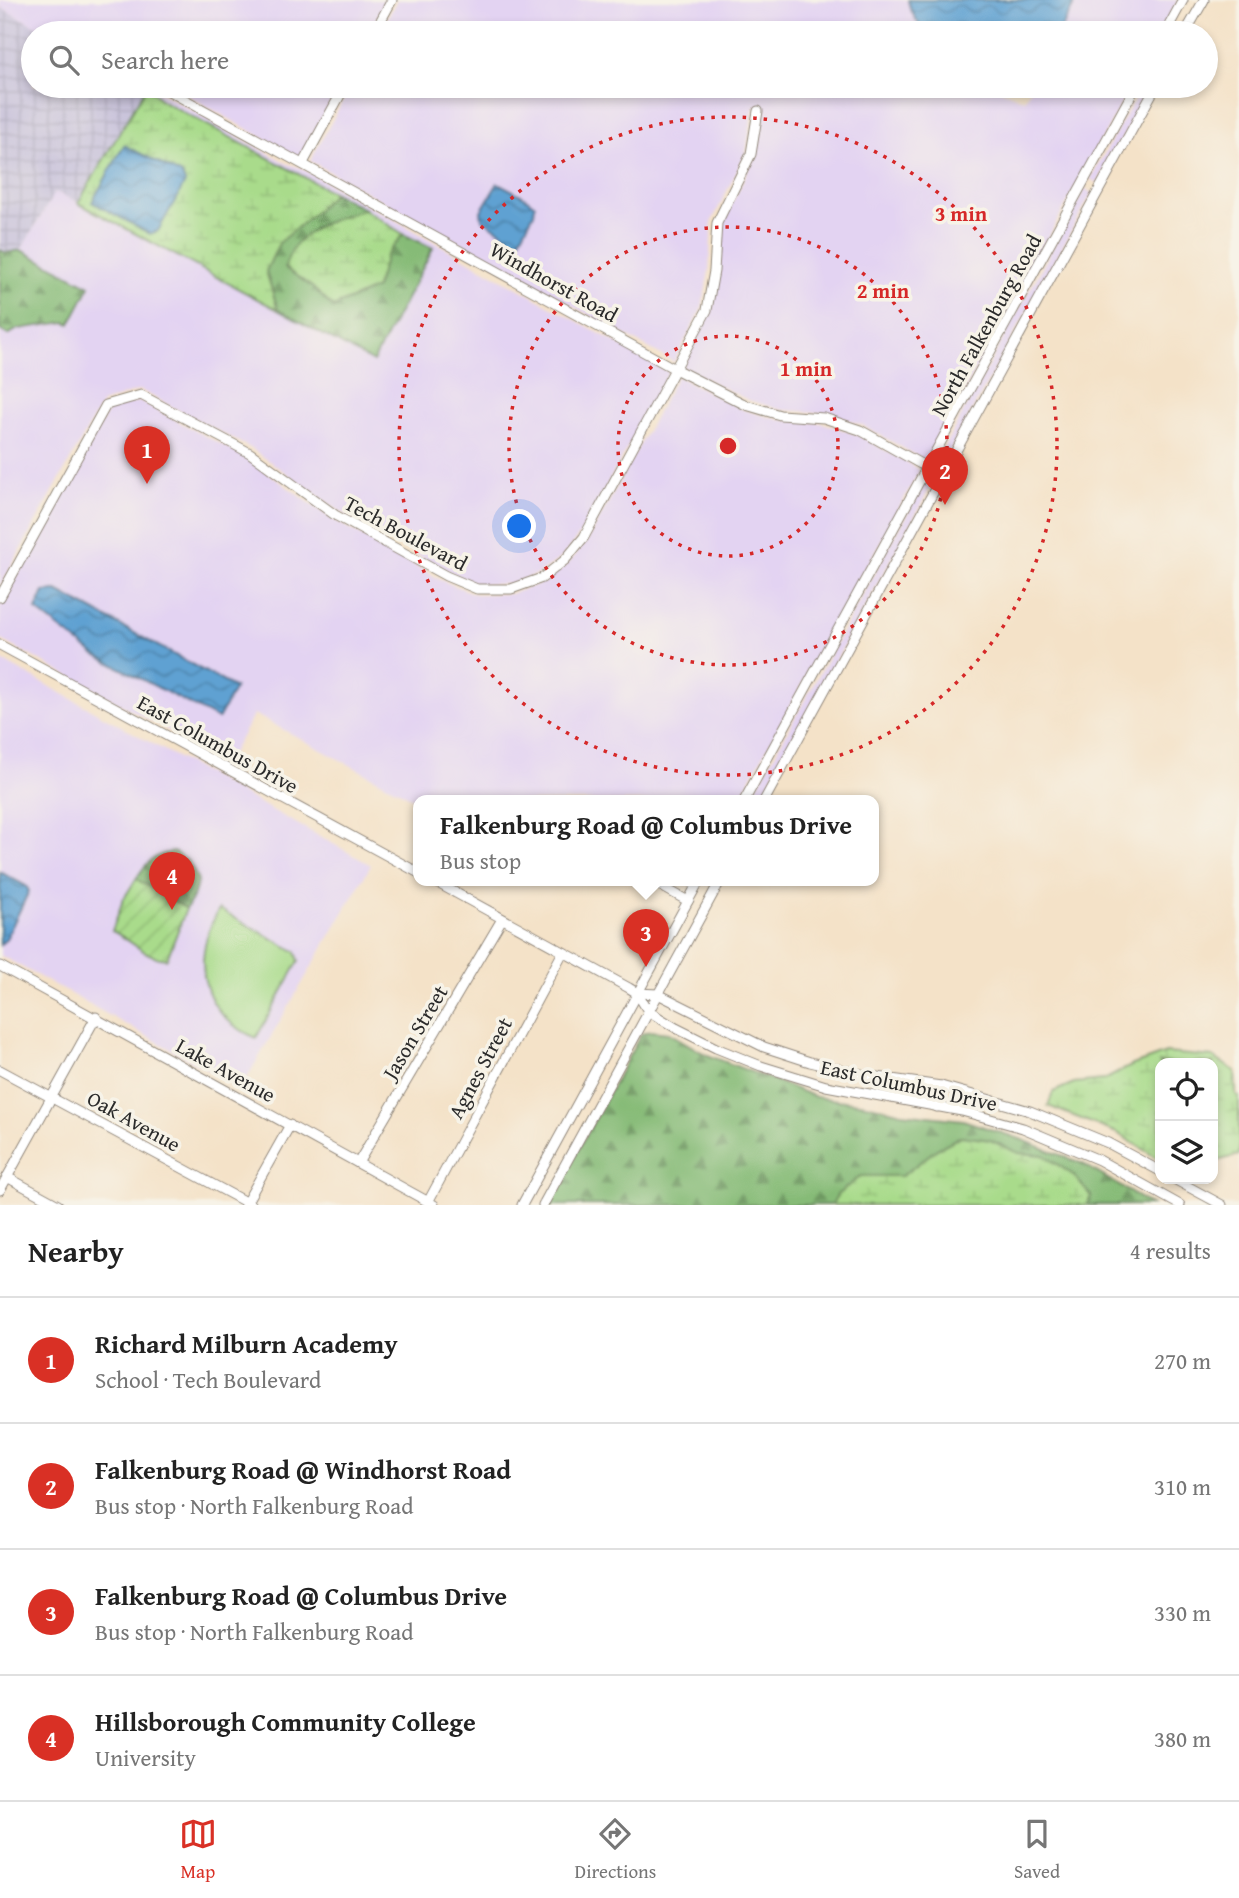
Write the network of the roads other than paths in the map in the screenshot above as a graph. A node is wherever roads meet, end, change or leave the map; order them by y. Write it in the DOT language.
graph roads {
  1 [pos="392,0"];
  2 [pos="1183,0"];
  3 [pos="1203,0"];
  4 [pos="381,21"];
  5 [pos="1172,21"];
  6 [pos="1192,21"];
  7 [pos="182,98"];
  8 [pos="338,98"];
  9 [pos="1130,98"];
  10 [pos="1149,98"];
  11 [pos="758,111"];
  12 [pos="303,163"];
  13 [pos="1084,182"];
  14 [pos="1099,190"];
  15 [pos="675,369"];
  16 [pos="927,468"];
  17 [pos="942,476"];
  18 [pos="0,597"];
  19 [pos="0,645"];
  20 [pos="747,795"];
  21 [pos="767,795"];
  22 [pos="413,870"];
  23 [pos="443,886"];
  24 [pos="661,886"];
  25 [pos="696,886"];
  26 [pos="717,886"];
  27 [pos="688,901"];
  28 [pos="502,919"];
  29 [pos="563,952"];
  30 [pos="0,966"];
  31 [pos="637,993"];
  32 [pos="658,994"];
  33 [pos="649,1011"];
  34 [pos="96,1017"];
  35 [pos="0,1070"];
  36 [pos="941,1086"];
  37 [pos="51,1096"];
  38 [pos="937,1107"];
  39 [pos="289,1125"];
  40 [pos="358,1163"];
  41 [pos="1155,1169"];
  42 [pos="8,1177"];
  43 [pos="1183,1184"];
  44 [pos="0,1191"];
  45 [pos="431,1203"];
  46 [pos="248,1204"];
  47 [pos="58,1205"];
  48 [pos="522,1205"];
  49 [pos="542,1205"];
  50 [pos="1180,1205"];
  51 [pos="1222,1205"];
  1 -- 4 [label="street"];
  2 -- 5 [label="street"];
  3 -- 6 [label="street"];
  7 -- 12 [label="street, Windhorst Road"];
  8 -- 12 [label="street"];
  9 -- 13 [label="street, North Falkenburg Road"];
  10 -- 14 [label="street, North Falkenburg Road"];
  11 -- 15 [label="street, Tech Boulevard"];
  12 -- 15 [label="street, Windhorst Road"];
  13 -- 14 [label="street"];
  13 -- 16 [label="street, North Falkenburg Road"];
  14 -- 17 [label="street, North Falkenburg Road"];
  15 -- 16 [label="street, Windhorst Road"];
  15 -- 18 [label="street, Tech Boulevard"];
  16 -- 17 [label="street, Windhorst Road"];
  16 -- 20 [label="street, North Falkenburg Road"];
  17 -- 21 [label="street, North Falkenburg Road"];
  19 -- 22 [label="street, East Columbus Drive"];
  23 -- 28 [label="street, East Columbus Drive"];
  24 -- 27 [label="street"];
  25 -- 27 [label="street"];
  26 -- 32 [label="street"];
  27 -- 31 [label="street"];
  28 -- 29 [label="street, East Columbus Drive"];
  28 -- 40 [label="street, Jason Street"];
  29 -- 31 [label="street, East Columbus Drive"];
  29 -- 45 [label="street, Agnes Street"];
  30 -- 34 [label="street, Lake Avenue"];
  31 -- 32 [label="street, East Columbus Drive"];
  31 -- 33 [label="street, East Columbus Drive"];
  31 -- 48 [label="street"];
  32 -- 33 [label="street"];
  32 -- 36 [label="street, East Columbus Drive"];
  33 -- 38 [label="street, East Columbus Drive"];
  33 -- 49 [label="street"];
  34 -- 37 [label="street"];
  34 -- 39 [label="street, Lake Avenue"];
  35 -- 37 [label="street, Oak Avenue"];
  36 -- 38 [label="street"];
  36 -- 41 [label="street, East Columbus Drive"];
  37 -- 42 [label="street"];
  37 -- 46 [label="street, Oak Avenue"];
  38 -- 50 [label="street, East Columbus Drive"];
  39 -- 40 [label="street, Lake Avenue"];
  39 -- 46 [label="street"];
  40 -- 45 [label="street, Lake Avenue"];
  42 -- 44 [label="street"];
  42 -- 47 [label="street"];
  43 -- 51 [label="street"];
}
